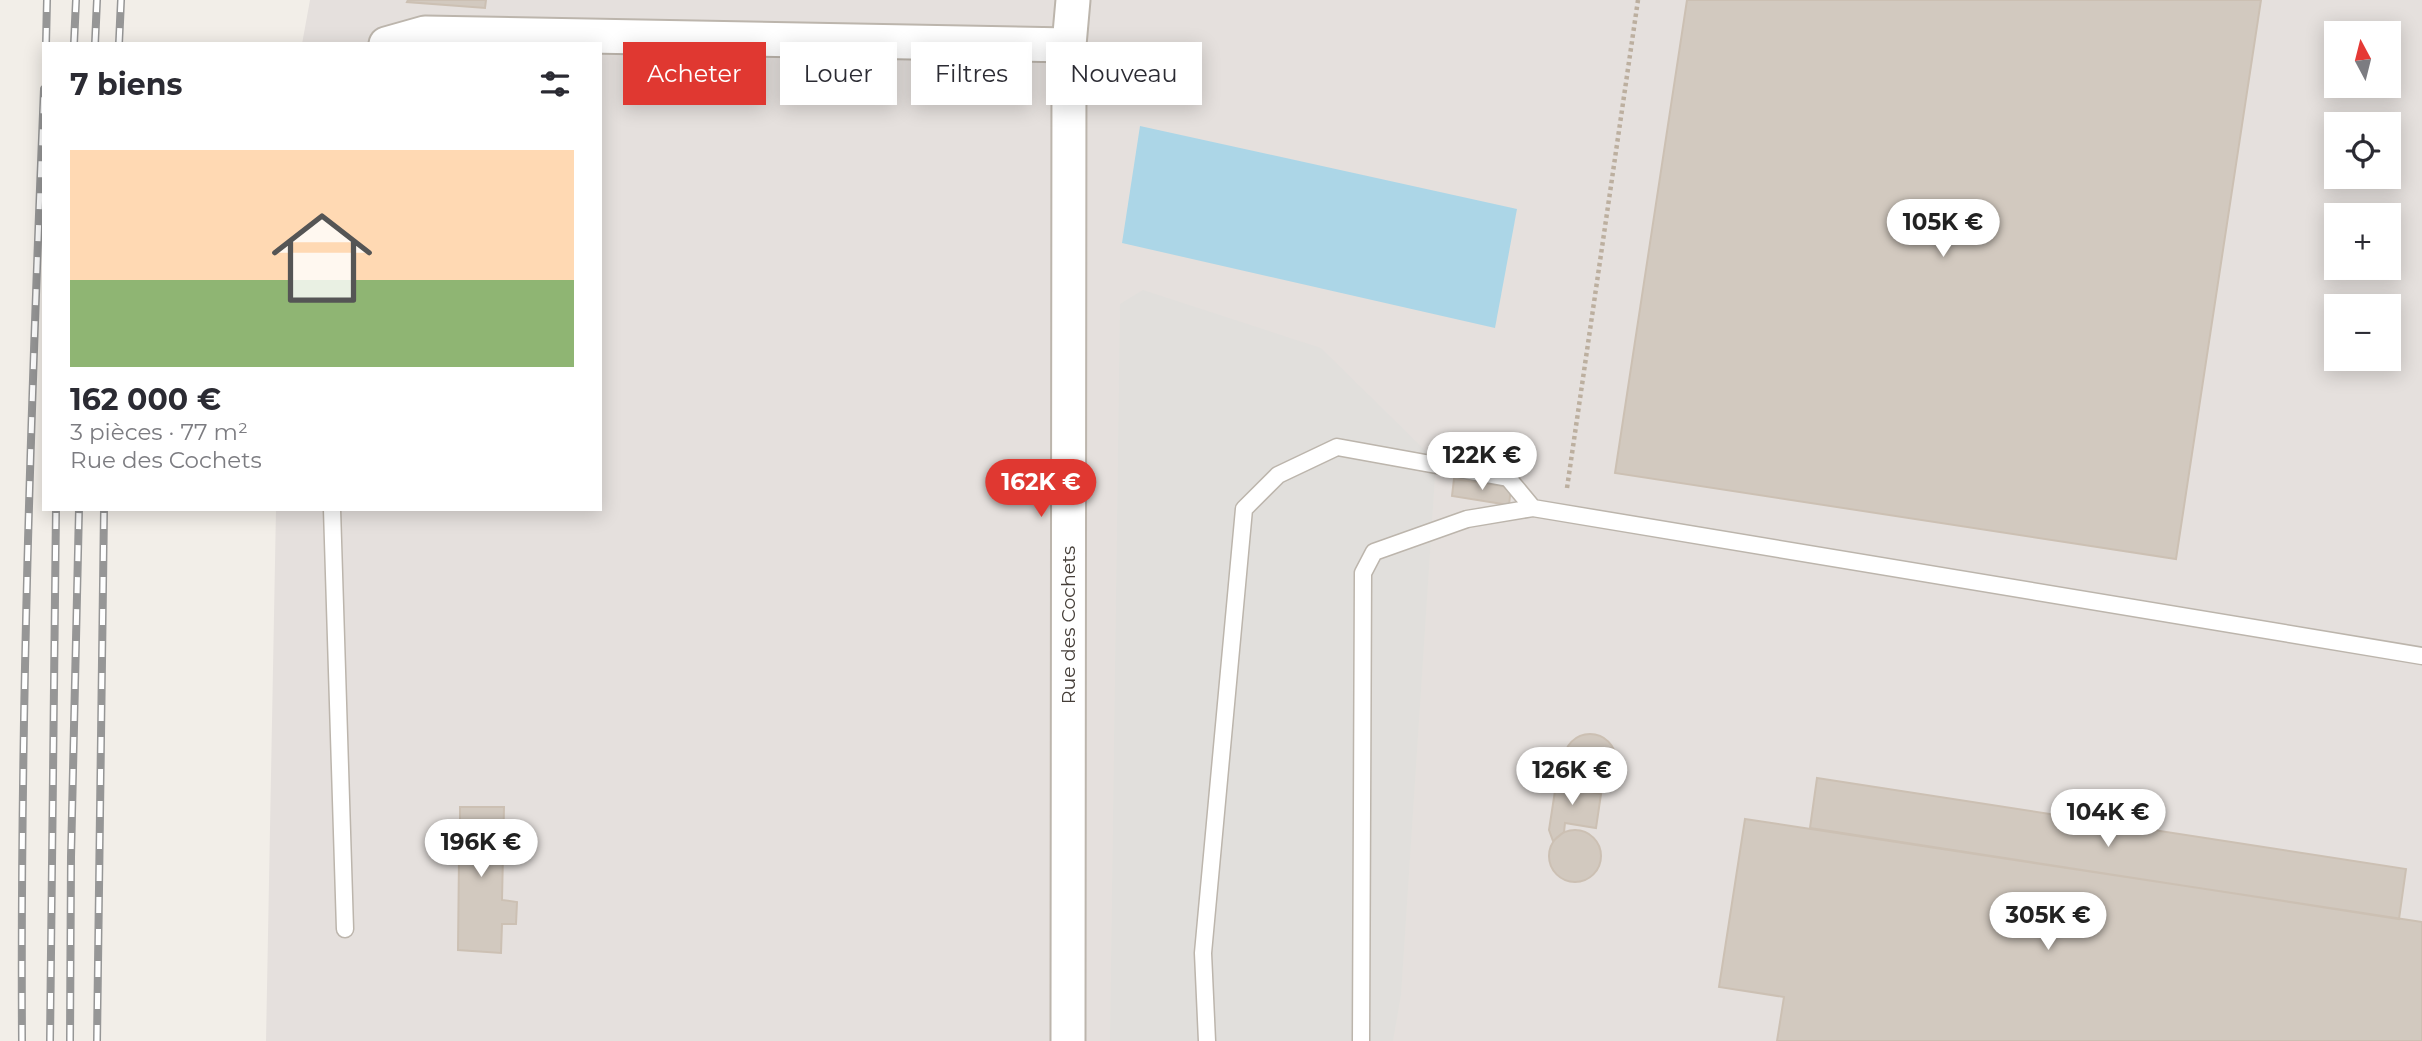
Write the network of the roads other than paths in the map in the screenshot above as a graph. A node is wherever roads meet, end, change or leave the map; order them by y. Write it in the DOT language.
graph roads {
  1 [pos="1073,0"];
  2 [pos="393,42"];
  3 [pos="1069,42"];
  4 [pos="1046,45"];
  5 [pos="1069,105"];
  6 [pos="1533,508"];
  7 [pos="332,511"];
  8 [pos="2422,656"];
  9 [pos="345,929"];
  10 [pos="1068,1041"];
  11 [pos="1207,1041"];
  12 [pos="1361,1041"];
  1 -- 3 [label="street, Rue des Cochets"];
  2 -- 4 [label="street"];
  5 -- 10 [label="street, Rue des Cochets"];
  6 -- 8 [label="lane"];
  6 -- 11 [label="lane"];
  6 -- 12 [label="lane"];
  7 -- 9 [label="lane"];
}
